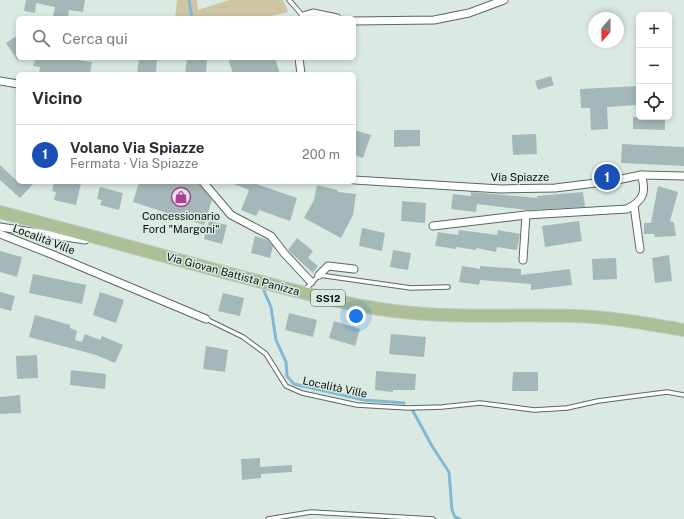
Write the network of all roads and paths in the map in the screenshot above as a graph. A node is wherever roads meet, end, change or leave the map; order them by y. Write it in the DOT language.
graph roads {
  1 [pos="289,0"];
  2 [pos="504,0"];
  3 [pos="302,16"];
  4 [pos="306,16"];
  5 [pos="327,16"];
  6 [pos="356,21"];
  7 [pos="300,60"];
  8 [pos="301,72"];
  9 [pos="0,82"];
  10 [pos="16,84"];
  11 [pos="641,175"];
  12 [pos="684,176"];
  13 [pos="356,180"];
  14 [pos="205,184"];
  15 [pos="634,206"];
  16 [pos="0,212"];
  17 [pos="526,215"];
  18 [pos="433,226"];
  19 [pos="0,227"];
  20 [pos="0,234"];
  21 [pos="126,246"];
  22 [pos="640,249"];
  23 [pos="523,260"];
  24 [pos="354,268"];
  25 [pos="319,275"];
  26 [pos="311,282"];
  27 [pos="448,287"];
  28 [pos="303,292"];
  29 [pos="206,319"];
  30 [pos="684,330"];
  31 [pos="684,395"];
  32 [pos="268,519"];
  33 [pos="433,519"];
  1 -- 3 [label="lane"];
  2 -- 6 [label="street"];
  4 -- 5 [label="street"];
  7 -- 8 [label="street"];
  9 -- 10 [label="street"];
  11 -- 12 [label="street, Via Spiazze"];
  11 -- 13 [label="street, Via Spiazze"];
  11 -- 15 [label="street"];
  14 -- 26 [label="street"];
  15 -- 17 [label="street"];
  15 -- 22 [label="street"];
  16 -- 21 [label="main road, Via Giovan Battista Panizza / SS12"];
  17 -- 18 [label="street"];
  17 -- 23 [label="street"];
  19 -- 21 [label="street"];
  20 -- 29 [label="street, Località Ville"];
  21 -- 28 [label="main road, Via Giovan Battista Panizza / SS12"];
  24 -- 25 [label="street"];
  25 -- 26 [label="lane"];
  25 -- 27 [label="lane"];
  26 -- 28 [label="lane"];
  28 -- 30 [label="main road, Via Giovan Battista Panizza / SS12"];
  29 -- 31 [label="lane, Località Ville"];
  32 -- 33 [label="lane"];
}
